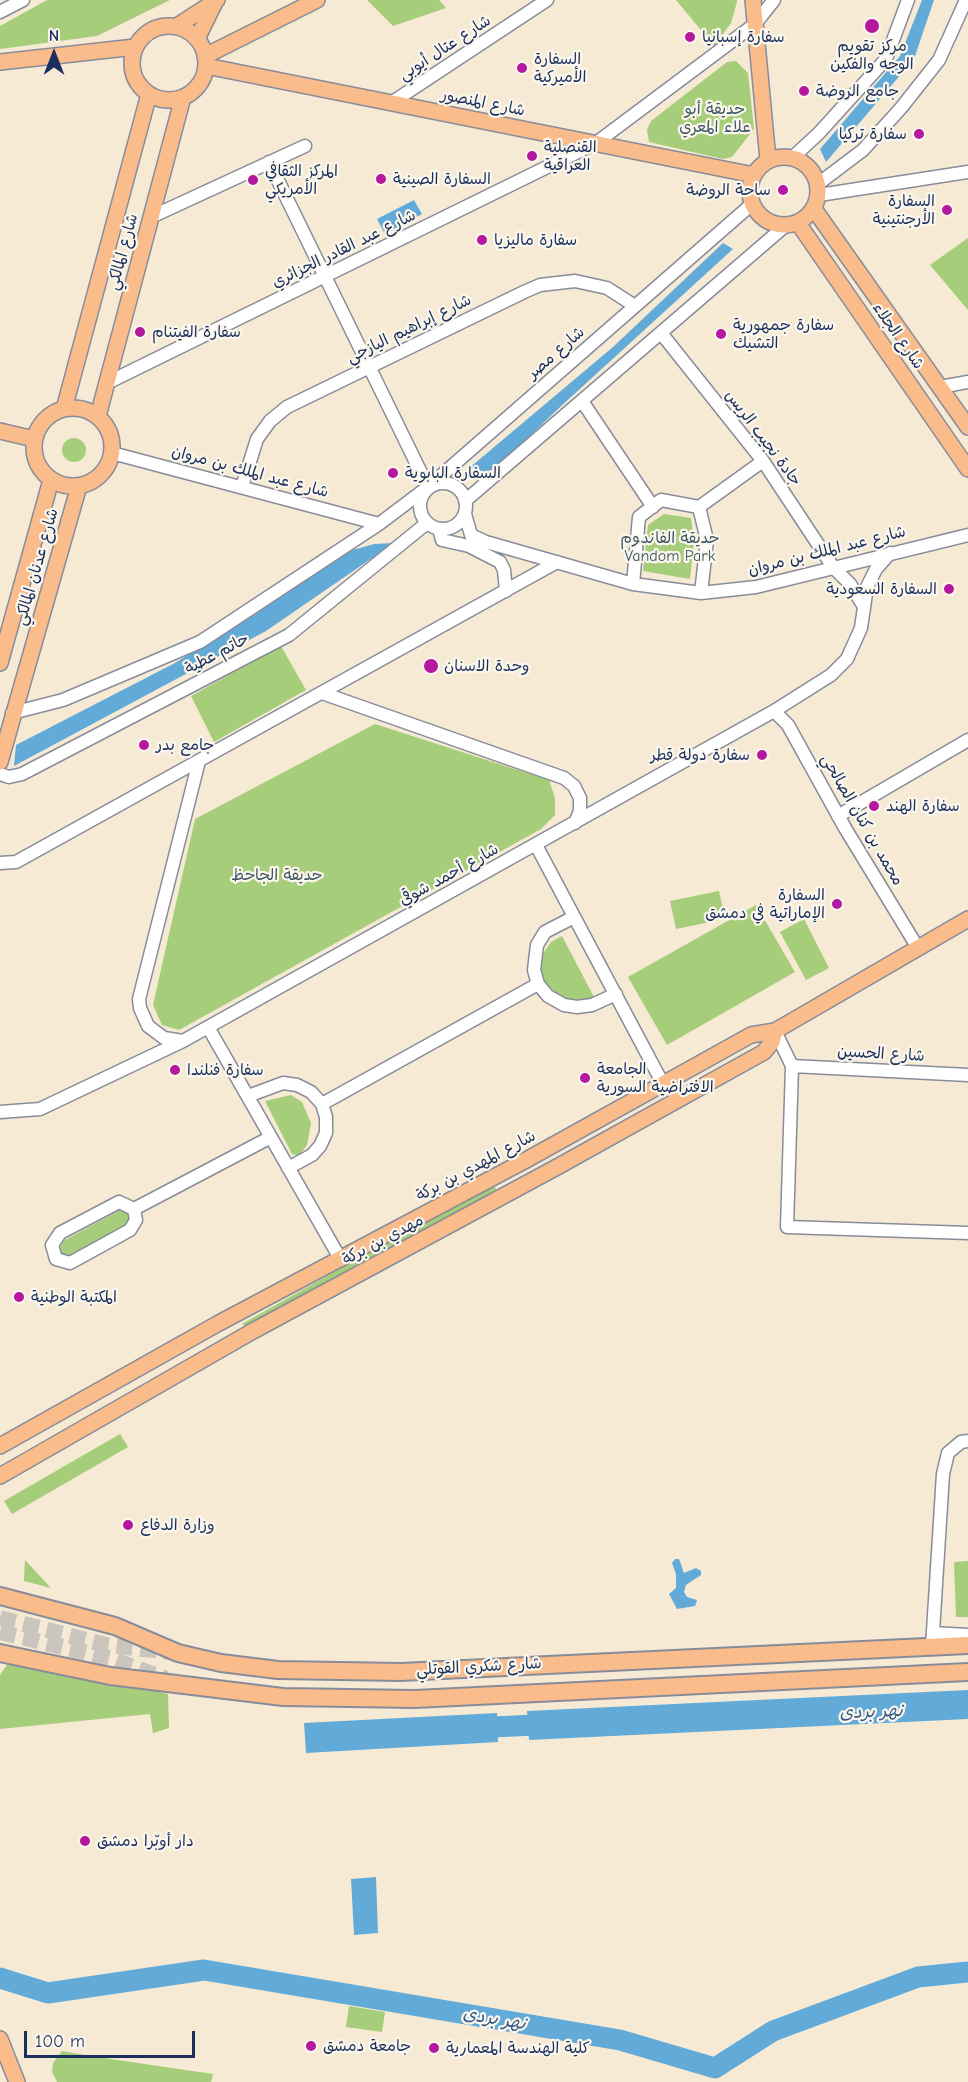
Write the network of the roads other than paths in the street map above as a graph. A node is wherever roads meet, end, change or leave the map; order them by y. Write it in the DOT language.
graph roads {
  1 [pos="23,0"];
  2 [pos="317,0"];
  3 [pos="547,0"];
  4 [pos="753,0"];
  5 [pos="774,0"];
  6 [pos="908,0"];
  7 [pos="966,0"];
  8 [pos="216,1"];
  9 [pos="0,12"];
  10 [pos="755,24"];
  11 [pos="177,26"];
  12 [pos="197,39"];
  13 [pos="135,47"];
  14 [pos="206,61"];
  15 [pos="0,62"];
  16 [pos="149,94"];
  17 [pos="183,97"];
  18 [pos="391,103"];
  19 [pos="596,143"];
  20 [pos="305,146"];
  21 [pos="792,158"];
  22 [pos="768,160"];
  23 [pos="269,162"];
  24 [pos="967,173"];
  25 [pos="754,175"];
  26 [pos="817,196"];
  27 [pos="752,204"];
  28 [pos="151,217"];
  29 [pos="792,225"];
  30 [pos="325,277"];
  31 [pos="635,306"];
  32 [pos="661,333"];
  33 [pos="368,367"];
  34 [pos="968,382"];
  35 [pos="107,383"];
  36 [pos="940,387"];
  37 [pos="582,401"];
  38 [pos="64,409"];
  39 [pos="98,416"];
  40 [pos="968,427"];
  41 [pos="0,431"];
  42 [pos="34,439"];
  43 [pos="112,453"];
  44 [pos="763,461"];
  45 [pos="968,469"];
  46 [pos="51,480"];
  47 [pos="79,486"];
  48 [pos="242,488"];
  49 [pos="428,488"];
  50 [pos="465,507"];
  51 [pos="653,507"];
  52 [pos="699,507"];
  53 [pos="379,524"];
  54 [pos="968,525"];
  55 [pos="433,526"];
  56 [pos="968,535"];
  57 [pos="953,538"];
  58 [pos="890,553"];
  59 [pos="557,562"];
  60 [pos="833,567"];
  61 [pos="633,584"];
  62 [pos="506,591"];
  63 [pos="701,593"];
  64 [pos="863,605"];
  65 [pos="0,663"];
  66 [pos="322,693"];
  67 [pos="774,711"];
  68 [pos="12,713"];
  69 [pos="968,740"];
  70 [pos="199,761"];
  71 [pos="0,762"];
  72 [pos="0,774"];
  73 [pos="838,816"];
  74 [pos="575,823"];
  75 [pos="536,845"];
  76 [pos="0,863"];
  77 [pos="574,917"];
  78 [pos="968,919"];
  79 [pos="918,948"];
  80 [pos="538,984"];
  81 [pos="616,994"];
  82 [pos="208,1027"];
  83 [pos="775,1031"];
  84 [pos="183,1041"];
  85 [pos="792,1066"];
  86 [pos="968,1075"];
  87 [pos="663,1084"];
  88 [pos="248,1096"];
  89 [pos="322,1104"];
  90 [pos="0,1112"];
  91 [pos="271,1137"];
  92 [pos="549,1148"];
  93 [pos="528,1159"];
  94 [pos="557,1167"];
  95 [pos="288,1168"];
  96 [pos="536,1178"];
  97 [pos="134,1209"];
  98 [pos="968,1233"];
  99 [pos="341,1260"];
  100 [pos="968,1441"];
  101 [pos="0,1446"];
  102 [pos="0,1476"];
  103 [pos="0,1596"];
  104 [pos="968,1635"];
  105 [pos="932,1640"];
  106 [pos="968,1646"];
  107 [pos="1,1655"];
  108 [pos="968,1672"];
  109 [pos="0,2039"];
  110 [pos="17,2082"];
  1 -- 9 [label="street"];
  2 -- 14 [label="main road"];
  3 -- 18 [label="street, شارع عتال أيوبي"];
  4 -- 10 [label="main road"];
  5 -- 10 [label="street, شارع عبد القادر الجزائري"];
  6 -- 21 [label="street"];
  7 -- 26 [label="street"];
  8 -- 11 [label="main road"];
  8 -- 12 [label="main road"];
  10 -- 19 [label="street, شارع عبد القادر الجزائري"];
  10 -- 22 [label="main road"];
  11 -- 12 [label="main road"];
  11 -- 13 [label="main road"];
  12 -- 14 [label="main road"];
  13 -- 15 [label="main road"];
  13 -- 16 [label="main road"];
  14 -- 17 [label="main road"];
  14 -- 18 [label="main road, شارع المنصور"];
  16 -- 17 [label="main road"];
  16 -- 38 [label="main road, شارع المالكي"];
  17 -- 28 [label="main road, شارع المالكي"];
  18 -- 19 [label="main road, شارع المنصور"];
  19 -- 25 [label="main road, شارع المنصور"];
  19 -- 30 [label="street, شارع عبد القادر الجزائري"];
  20 -- 23 [label="street"];
  21 -- 22 [label="main road"];
  21 -- 26 [label="main road"];
  22 -- 25 [label="main road"];
  23 -- 28 [label="street"];
  23 -- 30 [label="street"];
  24 -- 26 [label="street"];
  25 -- 27 [label="main road"];
  26 -- 29 [label="main road"];
  26 -- 36 [label="main road, شارع الجلاء"];
  27 -- 29 [label="main road"];
  27 -- 31 [label="street, شارع مصر"];
  28 -- 35 [label="main road, شارع المالكي"];
  29 -- 32 [label="street"];
  29 -- 45 [label="main road, شارع الجلاء"];
  30 -- 33 [label="street"];
  30 -- 35 [label="street, شارع عبد القادر الجزائري"];
  31 -- 33 [label="street, شارع إبراهيم اليازجي"];
  31 -- 49 [label="street, شارع مصر"];
  32 -- 37 [label="street"];
  32 -- 44 [label="street, جادة نجيب الريس"];
  33 -- 48 [label="street, شارع إبراهيم اليازجي"];
  33 -- 49 [label="street"];
  34 -- 36 [label="street"];
  35 -- 39 [label="main road, شارع المالكي"];
  36 -- 40 [label="main road, شارع الجلاء"];
  37 -- 50 [label="street"];
  37 -- 51 [label="street"];
  38 -- 39 [label="main road"];
  38 -- 42 [label="main road"];
  39 -- 43 [label="main road"];
  41 -- 42 [label="main road"];
  42 -- 46 [label="main road"];
  43 -- 47 [label="main road"];
  43 -- 48 [label="street, شارع عبد الملك بن مروان"];
  44 -- 52 [label="street"];
  44 -- 60 [label="street, جادة نجيب الريس"];
  46 -- 47 [label="main road"];
  46 -- 65 [label="main road, شارع عدنان المالكي"];
  47 -- 68 [label="main road, شارع عدنان المالكي"];
  48 -- 53 [label="street, شارع عبد الملك بن مروان"];
  49 -- 50 [label="street"];
  49 -- 53 [label="street, شارع مصر"];
  49 -- 55 [label="street"];
  50 -- 55 [label="street"];
  50 -- 59 [label="street, شارع عبد الملك بن مروان"];
  51 -- 52 [label="street"];
  51 -- 61 [label="street"];
  52 -- 63 [label="street"];
  53 -- 68 [label="street, حاتم عطية"];
  54 -- 57 [label="street"];
  55 -- 62 [label="street"];
  55 -- 72 [label="street, حاتم عطية"];
  56 -- 57 [label="street, شارع عبد الملك بن مروان"];
  57 -- 58 [label="street, شارع عبد الملك بن مروان"];
  58 -- 60 [label="street, شارع عبد الملك بن مروان"];
  58 -- 64 [label="street, شارع أحمد شوقي"];
  59 -- 61 [label="street, شارع عبد الملك بن مروان"];
  59 -- 62 [label="street"];
  60 -- 63 [label="street, شارع عبد الملك بن مروان"];
  60 -- 64 [label="street"];
  61 -- 63 [label="street, شارع عبد الملك بن مروان"];
  62 -- 66 [label="street"];
  64 -- 67 [label="street, شارع أحمد شوقي"];
  66 -- 70 [label="street"];
  66 -- 74 [label="street"];
  67 -- 73 [label="street, محمد بن كنان الصالحي"];
  67 -- 74 [label="street, شارع أحمد شوقي"];
  68 -- 71 [label="main road, شارع عدنان المالكي"];
  69 -- 73 [label="street"];
  70 -- 76 [label="street"];
  70 -- 84 [label="street"];
  73 -- 79 [label="street, محمد بن كنان الصالحي"];
  74 -- 75 [label="street, شارع أحمد شوقي"];
  75 -- 77 [label="street"];
  75 -- 82 [label="street, شارع أحمد شوقي"];
  77 -- 80 [label="street"];
  77 -- 81 [label="street"];
  78 -- 79 [label="main road, شارع المهدي بن بركة"];
  79 -- 83 [label="main road, شارع المهدي بن بركة"];
  80 -- 81 [label="street"];
  80 -- 89 [label="street"];
  81 -- 87 [label="street"];
  82 -- 84 [label="street, شارع أحمد شوقي"];
  82 -- 88 [label="street"];
  83 -- 85 [label="street"];
  83 -- 87 [label="main road, شارع المهدي بن بركة"];
  83 -- 94 [label="main road, مهدي بن بركة"];
  84 -- 90 [label="street, شارع أحمد شوقي"];
  85 -- 86 [label="street, شارع الحسين"];
  85 -- 98 [label="street"];
  87 -- 92 [label="main road, شارع المهدي بن بركة"];
  88 -- 89 [label="street"];
  88 -- 91 [label="street"];
  89 -- 95 [label="street"];
  91 -- 95 [label="street"];
  91 -- 97 [label="street"];
  92 -- 93 [label="main road, شارع المهدي بن بركة"];
  92 -- 94 [label="main road"];
  93 -- 96 [label="main road"];
  93 -- 99 [label="main road, شارع المهدي بن بركة"];
  94 -- 96 [label="main road, مهدي بن بركة"];
  95 -- 99 [label="street"];
  96 -- 102 [label="main road, مهدي بن بركة"];
  97 -- 97 [label="street"];
  99 -- 101 [label="main road, شارع المهدي بن بركة"];
  100 -- 105 [label="street"];
  103 -- 105 [label="highway, شارع شكري القوتلي"];
  104 -- 105 [label="street"];
  105 -- 106 [label="highway, شارع شكري القوتلي"];
  107 -- 108 [label="highway, شارع شكري القوتلي"];
  109 -- 110 [label="main road"];
}
